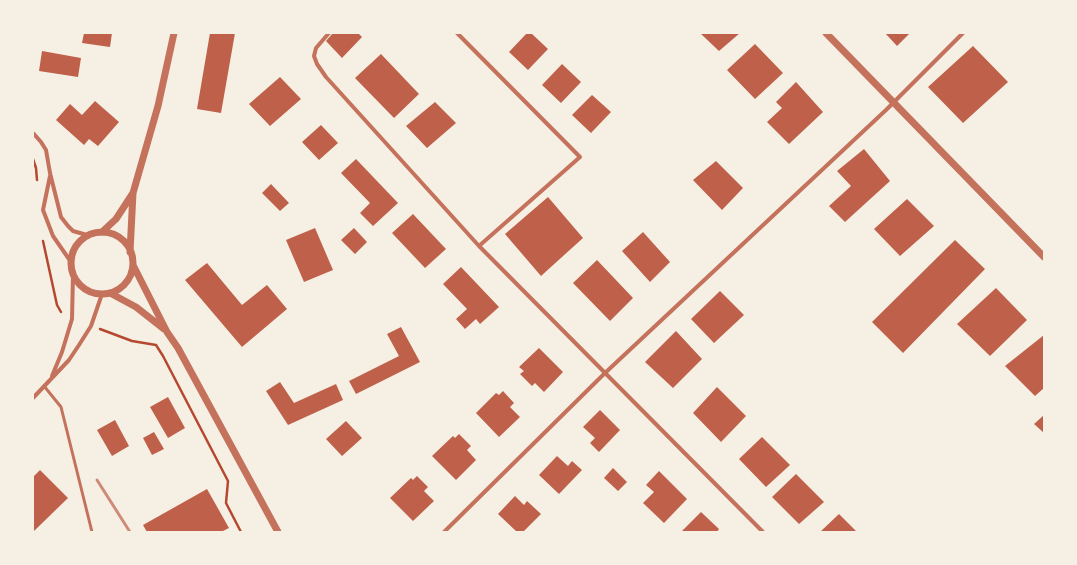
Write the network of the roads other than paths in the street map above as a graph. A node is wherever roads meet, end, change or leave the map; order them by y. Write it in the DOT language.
graph roads {
  1 [pos="174,33"];
  2 [pos="329,33"];
  3 [pos="457,33"];
  4 [pos="826,33"];
  5 [pos="963,33"];
  6 [pos="894,103"];
  7 [pos="33,133"];
  8 [pos="50,173"];
  9 [pos="133,193"];
  10 [pos="102,232"];
  11 [pos="87,235"];
  12 [pos="478,246"];
  13 [pos="130,252"];
  14 [pos="1044,257"];
  15 [pos="71,262"];
  16 [pos="133,265"];
  17 [pos="73,275"];
  18 [pos="110,293"];
  19 [pos="102,294"];
  20 [pos="167,332"];
  21 [pos="605,373"];
  22 [pos="51,378"];
  23 [pos="44,386"];
  24 [pos="33,398"];
  25 [pos="91,530"];
  26 [pos="96,532"];
  27 [pos="278,532"];
  28 [pos="444,532"];
  29 [pos="763,532"];
  1 -- 9 [label="street"];
  2 -- 12 [label="street"];
  3 -- 12 [label="street"];
  4 -- 6 [label="street"];
  5 -- 6 [label="street"];
  6 -- 14 [label="street"];
  6 -- 21 [label="street"];
  7 -- 8 [label="street"];
  8 -- 11 [label="street"];
  8 -- 15 [label="street"];
  9 -- 10 [label="street"];
  9 -- 13 [label="street"];
  10 -- 11 [label="street"];
  10 -- 13 [label="street"];
  11 -- 15 [label="street"];
  12 -- 21 [label="street"];
  13 -- 16 [label="street"];
  15 -- 17 [label="street"];
  16 -- 18 [label="street"];
  16 -- 20 [label="street"];
  17 -- 19 [label="street"];
  17 -- 22 [label="street"];
  18 -- 19 [label="street"];
  18 -- 20 [label="street"];
  19 -- 22 [label="street"];
  20 -- 27 [label="street"];
  21 -- 28 [label="street"];
  21 -- 29 [label="street"];
  22 -- 23 [label="street"];
  23 -- 24 [label="street"];
  23 -- 25 [label="lane"];
  25 -- 26 [label="lane"];
}
